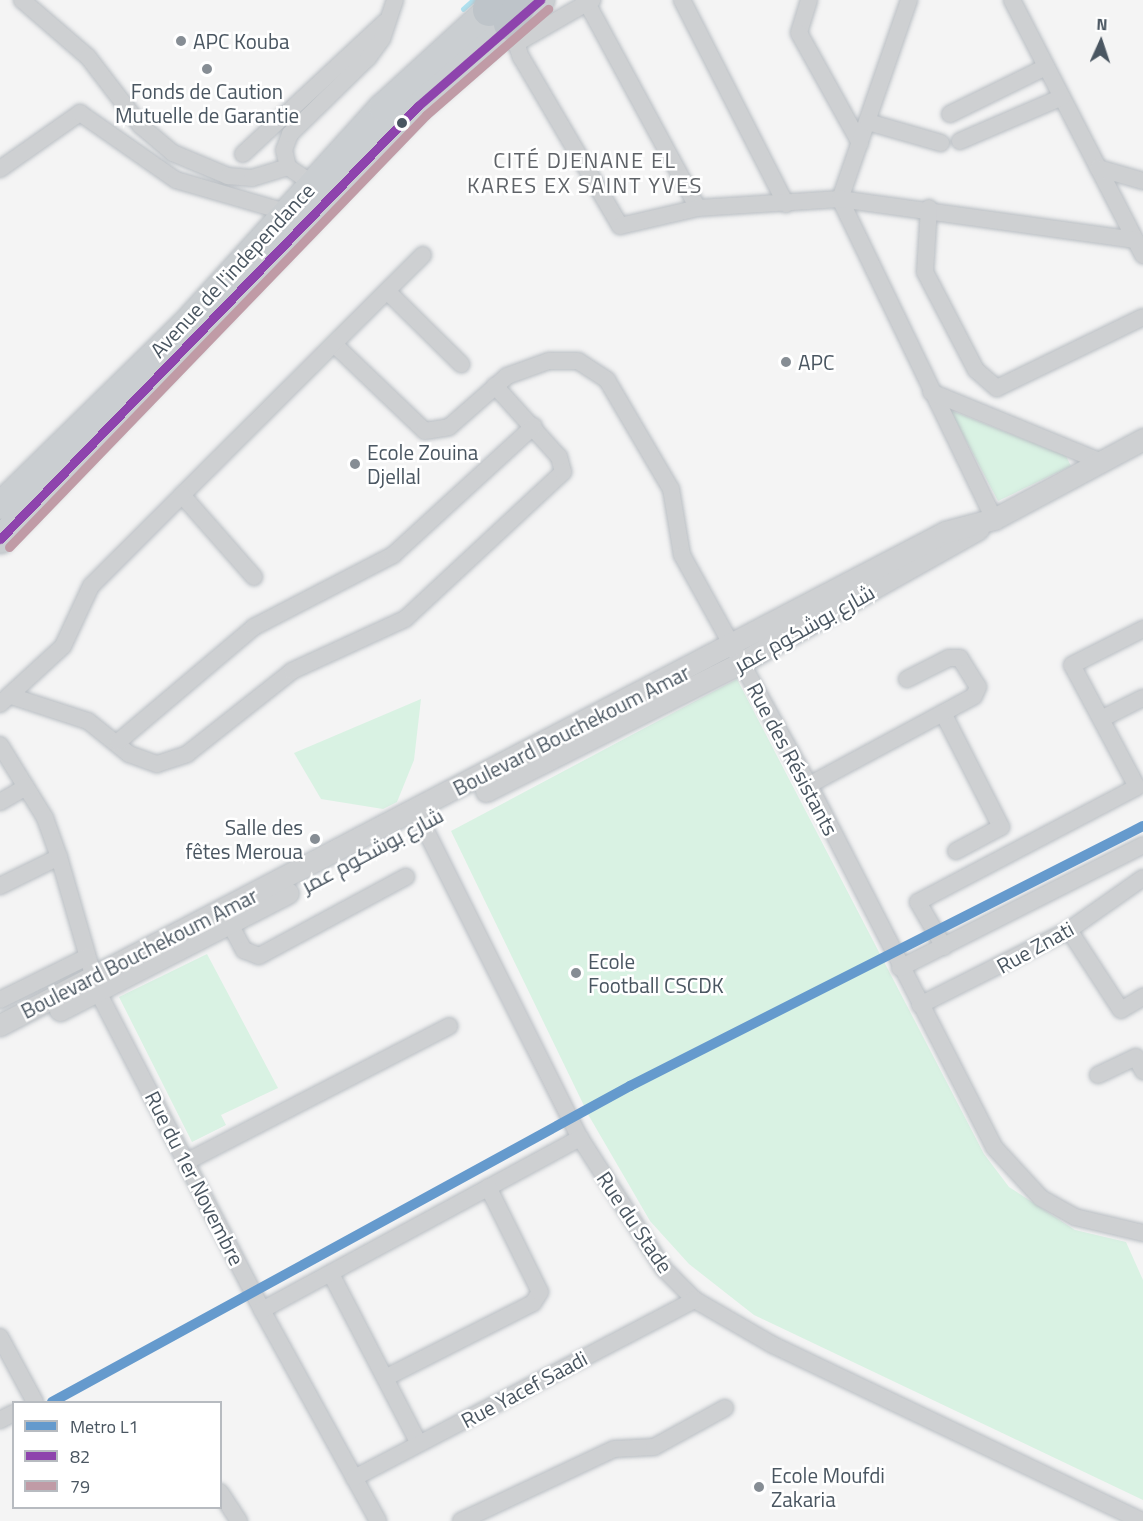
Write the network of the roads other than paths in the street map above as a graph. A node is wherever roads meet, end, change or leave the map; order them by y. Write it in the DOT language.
graph roads {
  1 [pos="22,0"];
  2 [pos="540,0"];
  3 [pos="682,0"];
  4 [pos="809,0"];
  5 [pos="909,0"];
  6 [pos="1012,0"];
  7 [pos="590,2"];
  8 [pos="395,7"];
  9 [pos="505,13"];
  10 [pos="1046,68"];
  11 [pos="1062,98"];
  12 [pos="950,114"];
  13 [pos="868,122"];
  14 [pos="960,141"];
  15 [pos="861,143"];
  16 [pos="941,143"];
  17 [pos="243,154"];
  18 [pos="288,167"];
  19 [pos="1098,168"];
  20 [pos="0,169"];
  21 [pos="1143,181"];
  22 [pos="313,184"];
  23 [pos="840,199"];
  24 [pos="786,204"];
  25 [pos="698,208"];
  26 [pos="929,208"];
  27 [pos="286,212"];
  28 [pos="1139,248"];
  29 [pos="423,255"];
  30 [pos="388,292"];
  31 [pos="1143,316"];
  32 [pos="336,346"];
  33 [pos="461,364"];
  34 [pos="495,386"];
  35 [pos="932,392"];
  36 [pos="534,426"];
  37 [pos="1143,440"];
  38 [pos="1102,462"];
  39 [pos="182,495"];
  40 [pos="0,505"];
  41 [pos="994,519"];
  42 [pos="0,539"];
  43 [pos="254,578"];
  44 [pos="1143,629"];
  45 [pos="738,654"];
  46 [pos="907,679"];
  47 [pos="1143,698"];
  48 [pos="6,700"];
  49 [pos="943,713"];
  50 [pos="1101,719"];
  51 [pos="118,742"];
  52 [pos="0,745"];
  53 [pos="809,785"];
  54 [pos="26,787"];
  55 [pos="0,802"];
  56 [pos="419,817"];
  57 [pos="1143,845"];
  58 [pos="956,851"];
  59 [pos="59,857"];
  60 [pos="406,877"];
  61 [pos="1143,878"];
  62 [pos="0,886"];
  63 [pos="230,924"];
  64 [pos="1069,930"];
  65 [pos="944,947"];
  66 [pos="87,957"];
  67 [pos="900,968"];
  68 [pos="95,985"];
  69 [pos="1143,997"];
  70 [pos="0,1000"];
  71 [pos="920,1005"];
  72 [pos="0,1025"];
  73 [pos="449,1026"];
  74 [pos="0,1040"];
  75 [pos="1143,1071"];
  76 [pos="1098,1075"];
  77 [pos="580,1138"];
  78 [pos="188,1161"];
  79 [pos="488,1188"];
  80 [pos="1143,1233"];
  81 [pos="331,1274"];
  82 [pos="695,1300"];
  83 [pos="262,1310"];
  84 [pos="0,1337"];
  85 [pos="387,1377"];
  86 [pos="34,1401"];
  87 [pos="724,1408"];
  88 [pos="419,1444"];
  89 [pos="354,1478"];
  90 [pos="222,1495"];
  91 [pos="239,1521"];
  92 [pos="378,1521"];
  93 [pos="461,1521"];
  94 [pos="1142,1521"];
  1 -- 18 [label="street"];
  2 -- 9 [label="main road"];
  3 -- 24 [label="street"];
  4 -- 15 [label="street"];
  5 -- 13 [label="street"];
  6 -- 10 [label="street"];
  7 -- 9 [label="street"];
  7 -- 25 [label="street"];
  8 -- 17 [label="street"];
  8 -- 18 [label="street"];
  9 -- 22 [label="main road, Avenue de l'independance"];
  9 -- 25 [label="street"];
  9 -- 42 [label="main road"];
  10 -- 11 [label="street"];
  10 -- 12 [label="street"];
  11 -- 14 [label="street"];
  11 -- 19 [label="street"];
  13 -- 15 [label="street"];
  13 -- 16 [label="street"];
  15 -- 23 [label="street"];
  18 -- 22 [label="street"];
  19 -- 21 [label="street"];
  19 -- 28 [label="street"];
  20 -- 27 [label="street"];
  22 -- 27 [label="main road, Avenue de l'independance"];
  23 -- 24 [label="street"];
  23 -- 26 [label="street"];
  23 -- 35 [label="street"];
  24 -- 25 [label="street"];
  26 -- 28 [label="street"];
  26 -- 31 [label="street"];
  27 -- 40 [label="main road, Avenue de l'independance"];
  29 -- 30 [label="street"];
  30 -- 32 [label="street"];
  30 -- 33 [label="street"];
  32 -- 34 [label="street, Rue des Résistants"];
  32 -- 39 [label="street"];
  34 -- 36 [label="street"];
  34 -- 45 [label="street, Rue des Résistants"];
  35 -- 38 [label="street"];
  35 -- 41 [label="street"];
  36 -- 51 [label="street"];
  36 -- 51 [label="street"];
  37 -- 38 [label="street"];
  38 -- 41 [label="street"];
  39 -- 43 [label="street"];
  39 -- 48 [label="street"];
  41 -- 45 [label="street, شارع بوشكوم عمر"];
  44 -- 50 [label="street"];
  45 -- 53 [label="street, Rue des Résistants"];
  45 -- 56 [label="street, شارع بوشكوم عمر"];
  46 -- 49 [label="street"];
  47 -- 50 [label="street"];
  48 -- 51 [label="street"];
  49 -- 53 [label="street"];
  49 -- 58 [label="street"];
  50 -- 65 [label="street"];
  52 -- 54 [label="street, Rue du 1er Novembre"];
  53 -- 67 [label="street, Rue des Résistants"];
  54 -- 55 [label="street"];
  54 -- 59 [label="street, Rue du 1er Novembre"];
  56 -- 63 [label="street, شارع بوشكوم عمر"];
  56 -- 68 [label="street, Boulevard Bouchekoum Amar"];
  56 -- 77 [label="street, Rue du Stade"];
  57 -- 65 [label="street"];
  59 -- 62 [label="street"];
  59 -- 66 [label="street, Rue du 1er Novembre"];
  60 -- 63 [label="street"];
  61 -- 64 [label="street, Rue Znati"];
  63 -- 68 [label="street, شارع بوشكوم عمر"];
  64 -- 69 [label="street"];
  64 -- 71 [label="street, Rue Znati"];
  65 -- 67 [label="street"];
  66 -- 68 [label="street, Rue du 1er Novembre"];
  66 -- 70 [label="street"];
  67 -- 71 [label="street, Rue des Résistants"];
  68 -- 72 [label="street, Boulevard Bouchekoum Amar"];
  68 -- 74 [label="street, شارع بوشكوم عمر"];
  68 -- 78 [label="street, Rue du 1er Novembre"];
  71 -- 80 [label="street, Rue des Résistants"];
  73 -- 78 [label="street"];
  75 -- 76 [label="street"];
  77 -- 79 [label="street"];
  77 -- 82 [label="street, Rue du Stade"];
  78 -- 83 [label="street, Rue du 1er Novembre"];
  79 -- 81 [label="street"];
  79 -- 85 [label="street"];
  81 -- 83 [label="street"];
  81 -- 85 [label="street"];
  82 -- 88 [label="street, Rue Yacef Saadi"];
  82 -- 94 [label="street, Rue du Stade"];
  83 -- 89 [label="street, Rue du 1er Novembre"];
  84 -- 86 [label="street"];
  85 -- 88 [label="street"];
  87 -- 93 [label="street"];
  88 -- 89 [label="street, Rue Yacef Saadi"];
  89 -- 92 [label="street, Rue du 1er Novembre"];
  90 -- 91 [label="street"];
}
